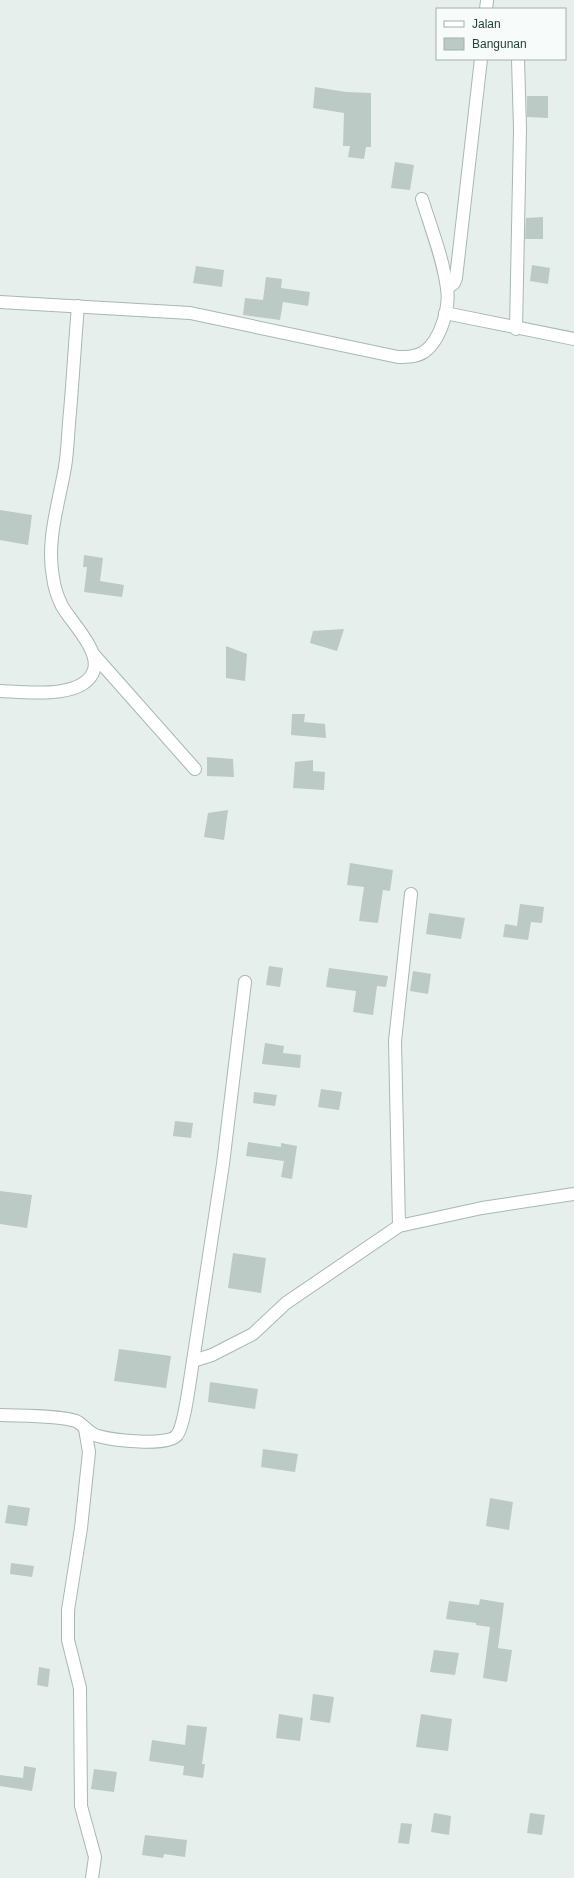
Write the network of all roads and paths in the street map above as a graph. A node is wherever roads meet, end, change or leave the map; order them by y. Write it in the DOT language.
graph roads {
  1 [pos="480,60"];
  2 [pos="518,60"];
  3 [pos="422,199"];
  4 [pos="447,288"];
  5 [pos="0,302"];
  6 [pos="78,306"];
  7 [pos="445,313"];
  8 [pos="516,329"];
  9 [pos="574,339"];
  10 [pos="94,655"];
  11 [pos="0,692"];
  12 [pos="195,769"];
  13 [pos="411,894"];
  14 [pos="245,982"];
  15 [pos="574,1194"];
  16 [pos="399,1226"];
  17 [pos="194,1361"];
  18 [pos="0,1415"];
  19 [pos="85,1429"];
  20 [pos="92,1878"];
  1 -- 4 [label="street"];
  2 -- 8 [label="street"];
  3 -- 4 [label="street"];
  4 -- 7 [label="street"];
  5 -- 6 [label="street"];
  6 -- 7 [label="street"];
  6 -- 10 [label="street"];
  7 -- 8 [label="street"];
  8 -- 9 [label="street"];
  10 -- 11 [label="street"];
  10 -- 12 [label="street"];
  13 -- 16 [label="street"];
  14 -- 17 [label="street"];
  15 -- 16 [label="street"];
  16 -- 17 [label="street"];
  17 -- 19 [label="street"];
  18 -- 19 [label="street"];
  19 -- 20 [label="street"];
}
